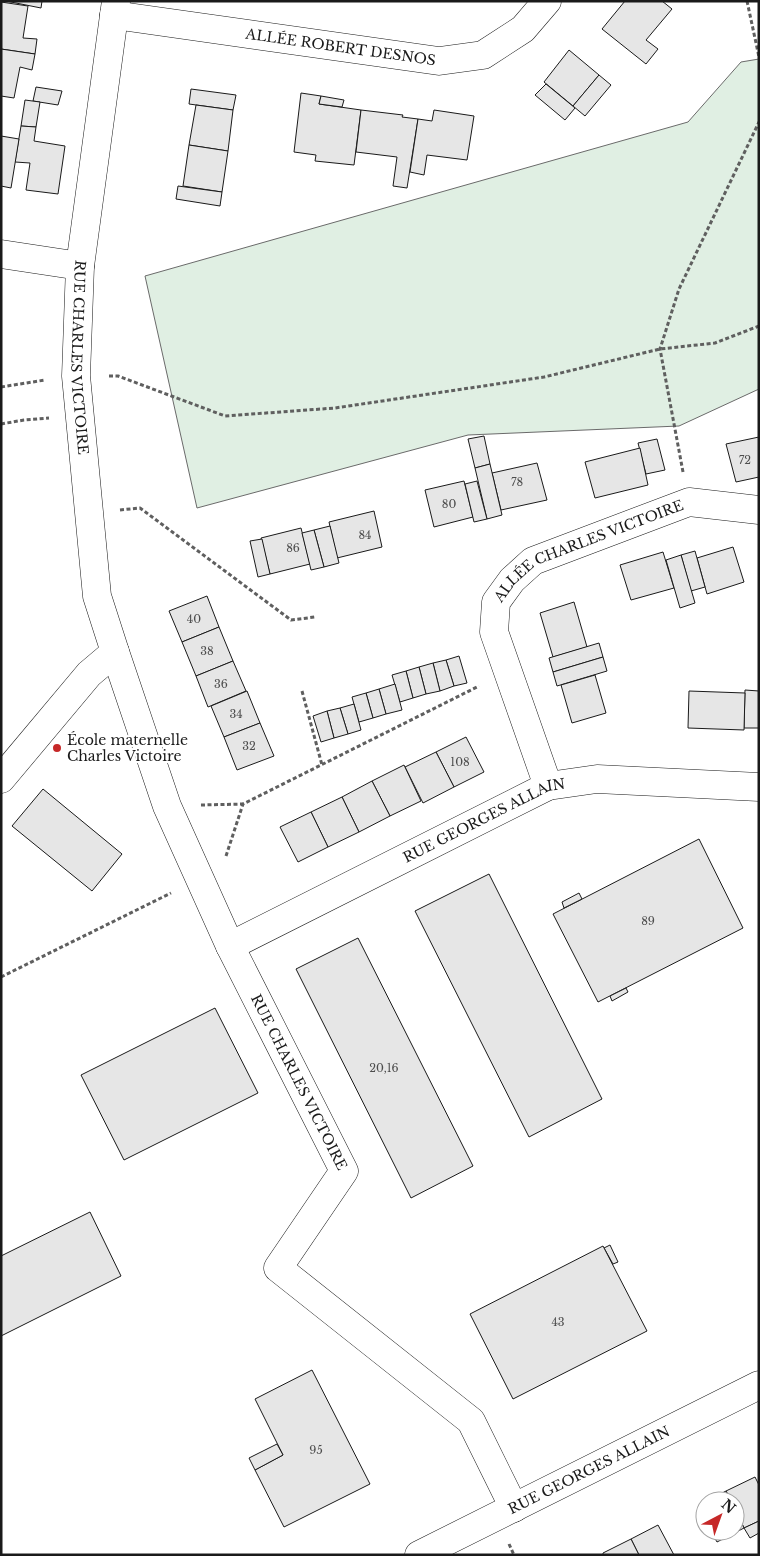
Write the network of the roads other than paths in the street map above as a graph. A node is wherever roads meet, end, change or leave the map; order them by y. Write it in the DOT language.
graph roads {
  1 [pos="547,1"];
  2 [pos="115,8"];
  3 [pos="1,254"];
  4 [pos="80,266"];
  5 [pos="759,510"];
  6 [pos="114,652"];
  7 [pos="1,779"];
  8 [pos="548,786"];
  9 [pos="759,787"];
  10 [pos="230,946"];
  11 [pos="759,1385"];
  12 [pos="514,1508"];
  13 [pos="419,1555"];
  1 -- 2 [label="street, ALLÉE ROBERT DESNOS"];
  2 -- 4 [label="street, RUE CHARLES VICTOIRE"];
  3 -- 4 [label="street"];
  4 -- 6 [label="street, RUE CHARLES VICTOIRE"];
  5 -- 8 [label="street, ALLÉE CHARLES VICTOIRE"];
  6 -- 7 [label="street"];
  6 -- 10 [label="street, RUE CHARLES VICTOIRE"];
  8 -- 9 [label="street, RUE GEORGES ALLAIN"];
  8 -- 10 [label="street, RUE GEORGES ALLAIN"];
  10 -- 12 [label="street, RUE CHARLES VICTOIRE"];
  11 -- 12 [label="street, RUE GEORGES ALLAIN"];
  12 -- 13 [label="street, RUE GEORGES ALLAIN"];
}
